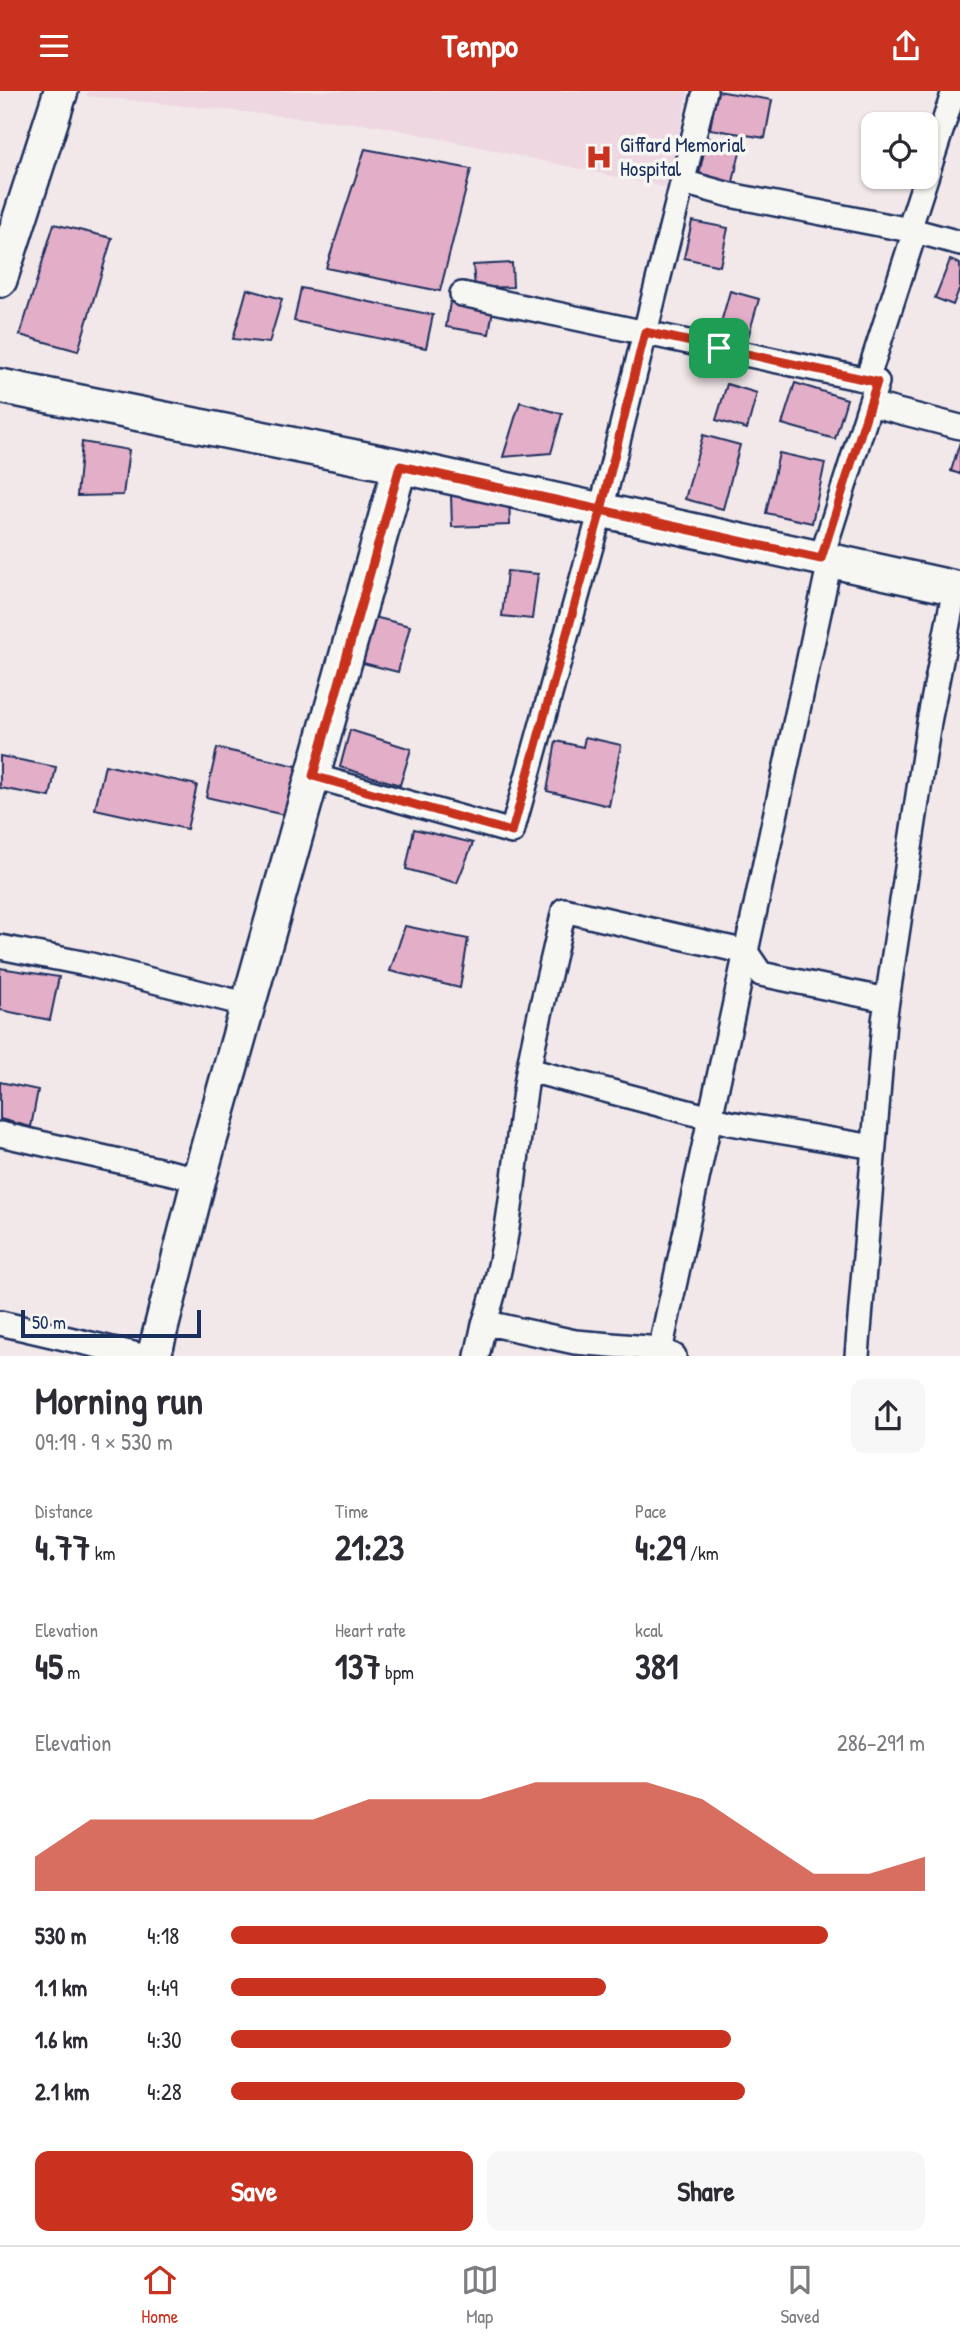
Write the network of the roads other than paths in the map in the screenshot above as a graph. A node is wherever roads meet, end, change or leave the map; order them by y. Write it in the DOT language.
graph roads {
  1 [pos="61,91"];
  2 [pos="705,91"];
  3 [pos="954,91"];
  4 [pos="682,182"];
  5 [pos="912,230"];
  6 [pos="960,243"];
  7 [pos="0,280"];
  8 [pos="461,294"];
  9 [pos="645,332"];
  10 [pos="867,380"];
  11 [pos="0,386"];
  12 [pos="870,404"];
  13 [pos="960,427"];
  14 [pos="400,466"];
  15 [pos="601,510"];
  16 [pos="826,560"];
  17 [pos="957,589"];
  18 [pos="313,776"];
  19 [pos="0,947"];
  20 [pos="746,952"];
  21 [pos="887,1000"];
  22 [pos="248,1005"];
  23 [pos="529,1070"];
  24 [pos="710,1118"];
  25 [pos="0,1134"];
  26 [pos="874,1144"];
  27 [pos="199,1179"];
  28 [pos="0,1323"];
  29 [pos="484,1324"];
  30 [pos="665,1354"];
  31 [pos="142,1356"];
  32 [pos="154,1356"];
  33 [pos="477,1356"];
  34 [pos="857,1356"];
  1 -- 7 [label="street"];
  2 -- 4 [label="street"];
  3 -- 5 [label="street"];
  4 -- 5 [label="street"];
  4 -- 9 [label="street"];
  5 -- 6 [label="street"];
  5 -- 10 [label="street"];
  8 -- 9 [label="street"];
  9 -- 10 [label="street"];
  9 -- 15 [label="street"];
  10 -- 12 [label="street"];
  11 -- 14 [label="street"];
  12 -- 13 [label="street"];
  12 -- 16 [label="street"];
  14 -- 15 [label="street"];
  14 -- 18 [label="street"];
  15 -- 16 [label="street"];
  15 -- 18 [label="street"];
  16 -- 17 [label="street"];
  16 -- 20 [label="street"];
  17 -- 21 [label="street"];
  18 -- 22 [label="street"];
  19 -- 22 [label="street"];
  20 -- 21 [label="street"];
  20 -- 23 [label="street"];
  20 -- 24 [label="street"];
  21 -- 26 [label="street"];
  22 -- 27 [label="street"];
  23 -- 24 [label="street"];
  23 -- 29 [label="street"];
  24 -- 26 [label="street"];
  24 -- 30 [label="street"];
  25 -- 27 [label="street"];
  26 -- 34 [label="street"];
  27 -- 32 [label="street"];
  28 -- 31 [label="street"];
  29 -- 30 [label="street"];
  29 -- 33 [label="street"];
}
